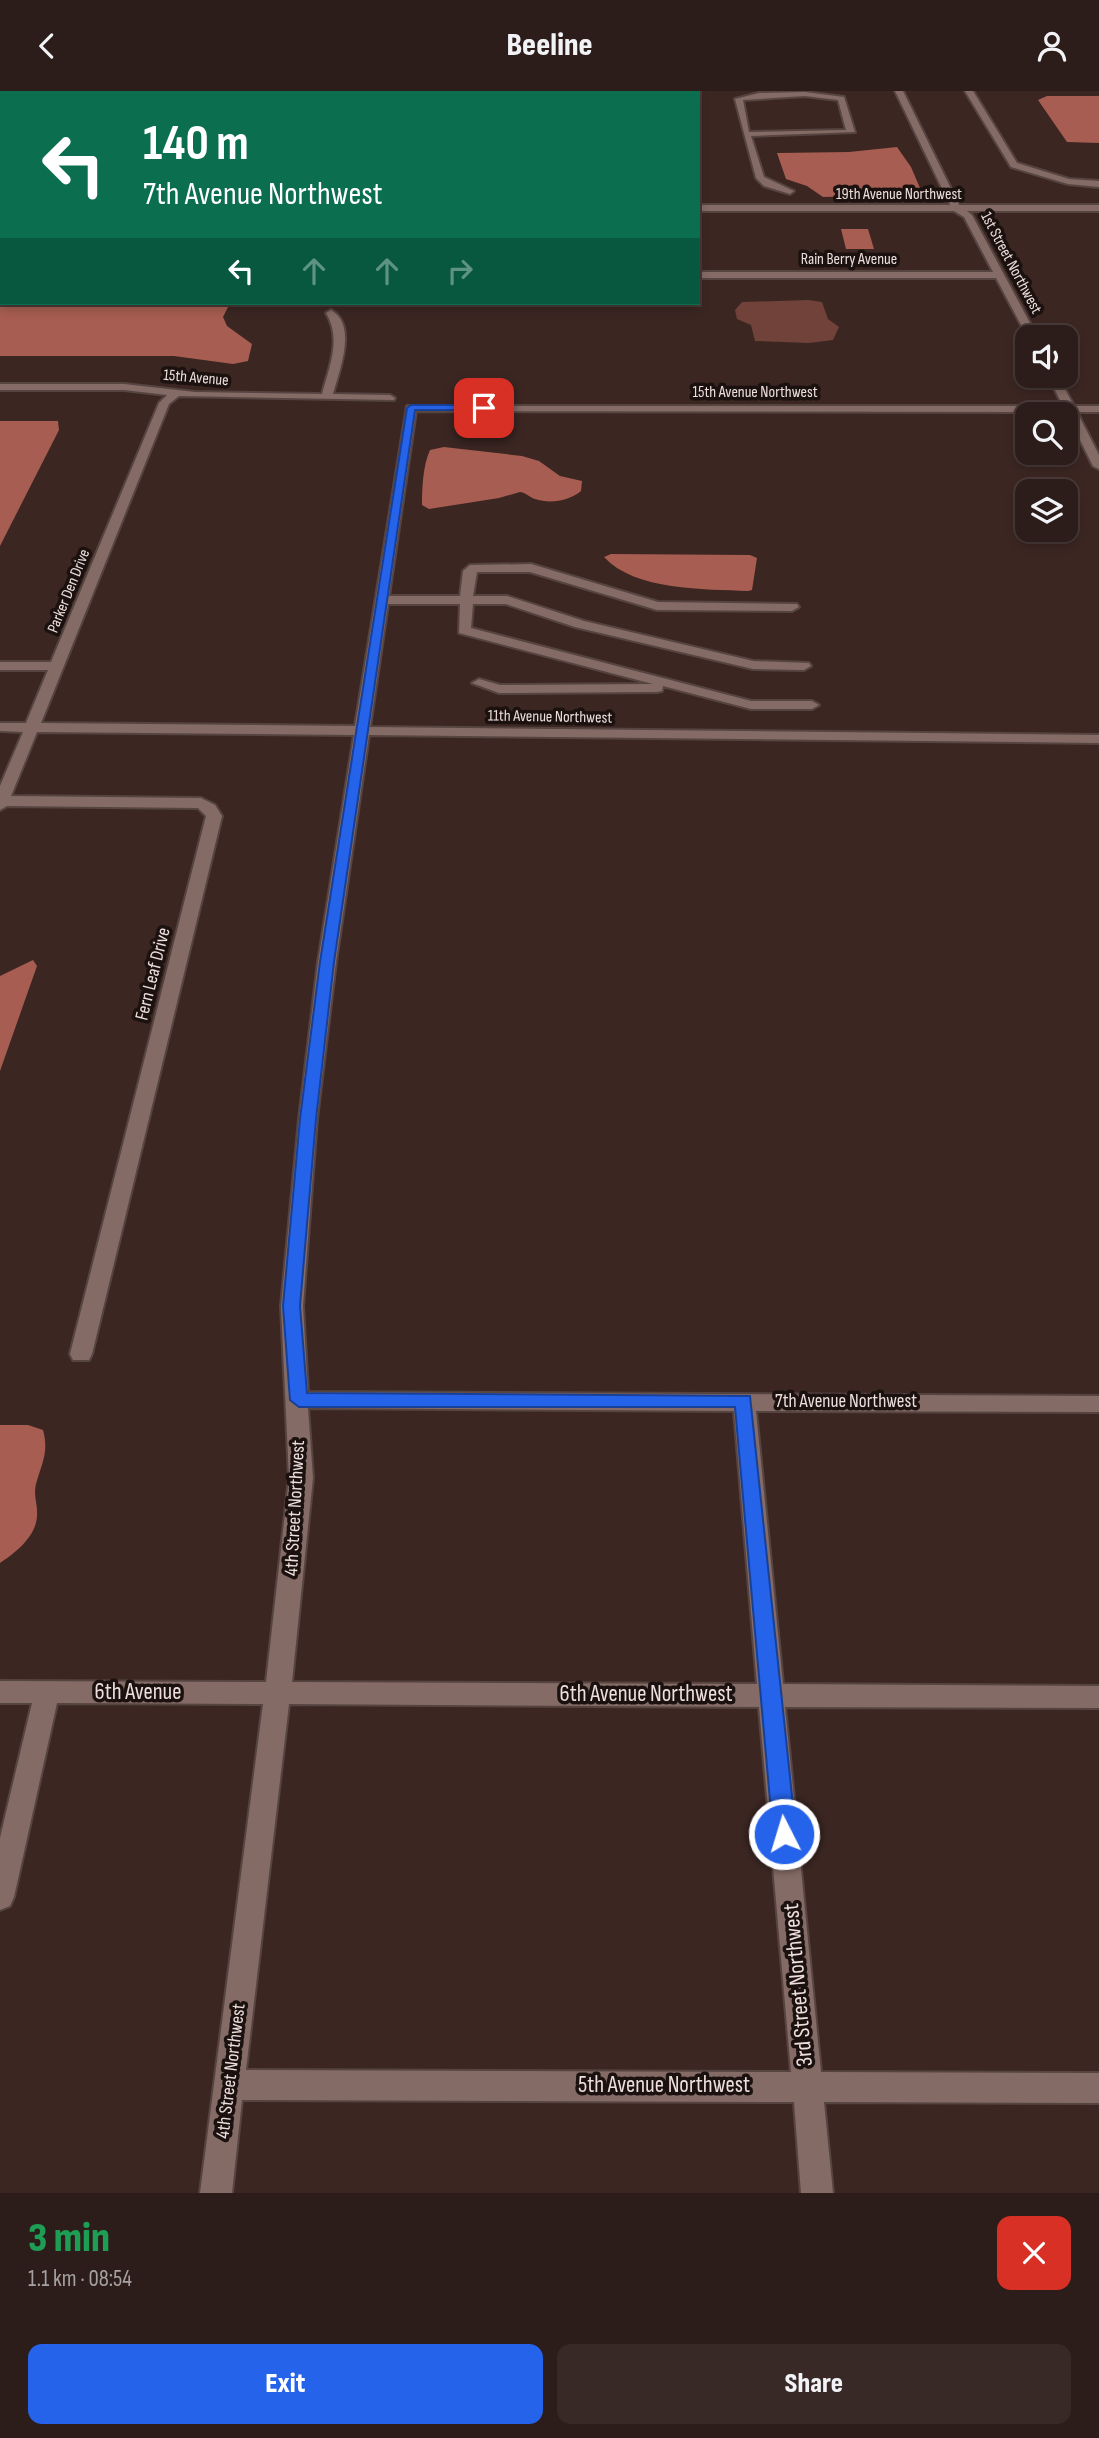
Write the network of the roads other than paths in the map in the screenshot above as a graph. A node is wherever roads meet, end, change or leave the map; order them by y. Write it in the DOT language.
graph roads {
  1 [pos="899,91"];
  2 [pos="969,91"];
  3 [pos="747,134"];
  4 [pos="1099,184"];
  5 [pos="788,195"];
  6 [pos="700,208"];
  7 [pos="956,208"];
  8 [pos="1099,208"];
  9 [pos="700,275"];
  10 [pos="1000,275"];
  11 [pos="331,313"];
  12 [pos="1026,325"];
  13 [pos="0,387"];
  14 [pos="176,393"];
  15 [pos="326,398"];
  16 [pos="390,398"];
  17 [pos="411,408"];
  18 [pos="1015,408"];
  19 [pos="1078,408"];
  20 [pos="1099,408"];
  21 [pos="1078,425"];
  22 [pos="1099,466"];
  23 [pos="383,600"];
  24 [pos="466,600"];
  25 [pos="792,607"];
  26 [pos="0,666"];
  27 [pos="57,666"];
  28 [pos="804,666"];
  29 [pos="479,683"];
  30 [pos="671,686"];
  31 [pos="812,705"];
  32 [pos="0,727"];
  33 [pos="33,727"];
  34 [pos="363,733"];
  35 [pos="1099,739"];
  36 [pos="1,803"];
  37 [pos="81,1354"];
  38 [pos="299,1400"];
  39 [pos="744,1401"];
  40 [pos="1099,1404"];
  41 [pos="0,1692"];
  42 [pos="47,1692"];
  43 [pos="277,1692"];
  44 [pos="772,1695"];
  45 [pos="1099,1697"];
  46 [pos="0,1897"];
  47 [pos="230,2085"];
  48 [pos="807,2085"];
  49 [pos="1099,2088"];
  50 [pos="216,2193"];
  51 [pos="817,2193"];
  1 -- 7 [label="street, 1st Street Northwest"];
  2 -- 4 [label="street"];
  3 -- 3 [label="street"];
  3 -- 5 [label="street"];
  5 -- 6 [label="street, 19th Avenue Northwest"];
  5 -- 7 [label="street, 19th Avenue Northwest"];
  7 -- 8 [label="street, 19th Avenue Northwest"];
  7 -- 10 [label="street, 1st Street Northwest"];
  9 -- 10 [label="street, Rain Berry Avenue"];
  10 -- 12 [label="street, 1st Street Northwest"];
  11 -- 15 [label="street"];
  13 -- 14 [label="street, 15th Avenue"];
  14 -- 15 [label="street, 15th Avenue"];
  14 -- 27 [label="street, Parker Den Drive"];
  15 -- 16 [label="street, 15th Avenue"];
  17 -- 18 [label="street, 15th Avenue Northwest"];
  17 -- 23 [label="street, 4th Street Northwest"];
  19 -- 20 [label="street, 15th Avenue Northwest"];
  21 -- 22 [label="street"];
  23 -- 24 [label="street"];
  23 -- 34 [label="street, 4th Street Northwest"];
  24 -- 25 [label="street"];
  24 -- 28 [label="street"];
  24 -- 30 [label="street"];
  26 -- 27 [label="street"];
  27 -- 33 [label="street, Parker Den Drive"];
  29 -- 30 [label="street"];
  30 -- 31 [label="street"];
  32 -- 33 [label="street, 11th Avenue Northwest"];
  33 -- 34 [label="street, 11th Avenue Northwest"];
  33 -- 36 [label="street, Parker Den Drive"];
  34 -- 35 [label="street, 11th Avenue Northwest"];
  34 -- 38 [label="street, 4th Street Northwest"];
  36 -- 37 [label="street, Fern Leaf Drive"];
  38 -- 39 [label="street, 7th Avenue Northwest"];
  38 -- 43 [label="street, 4th Street Northwest"];
  39 -- 40 [label="street, 7th Avenue Northwest"];
  39 -- 44 [label="street, 3rd Street Northwest"];
  41 -- 42 [label="street, 6th Avenue"];
  42 -- 43 [label="street, 6th Avenue"];
  42 -- 46 [label="street"];
  43 -- 44 [label="street, 6th Avenue Northwest"];
  43 -- 47 [label="street, 4th Street Northwest"];
  44 -- 45 [label="street, 6th Avenue Northwest"];
  44 -- 48 [label="street, 3rd Street Northwest"];
  47 -- 48 [label="street, 5th Avenue Northwest"];
  47 -- 50 [label="street, 4th Street Northwest"];
  48 -- 49 [label="street, 5th Avenue Northwest"];
  48 -- 51 [label="street, 3rd Street Northwest"];
}
